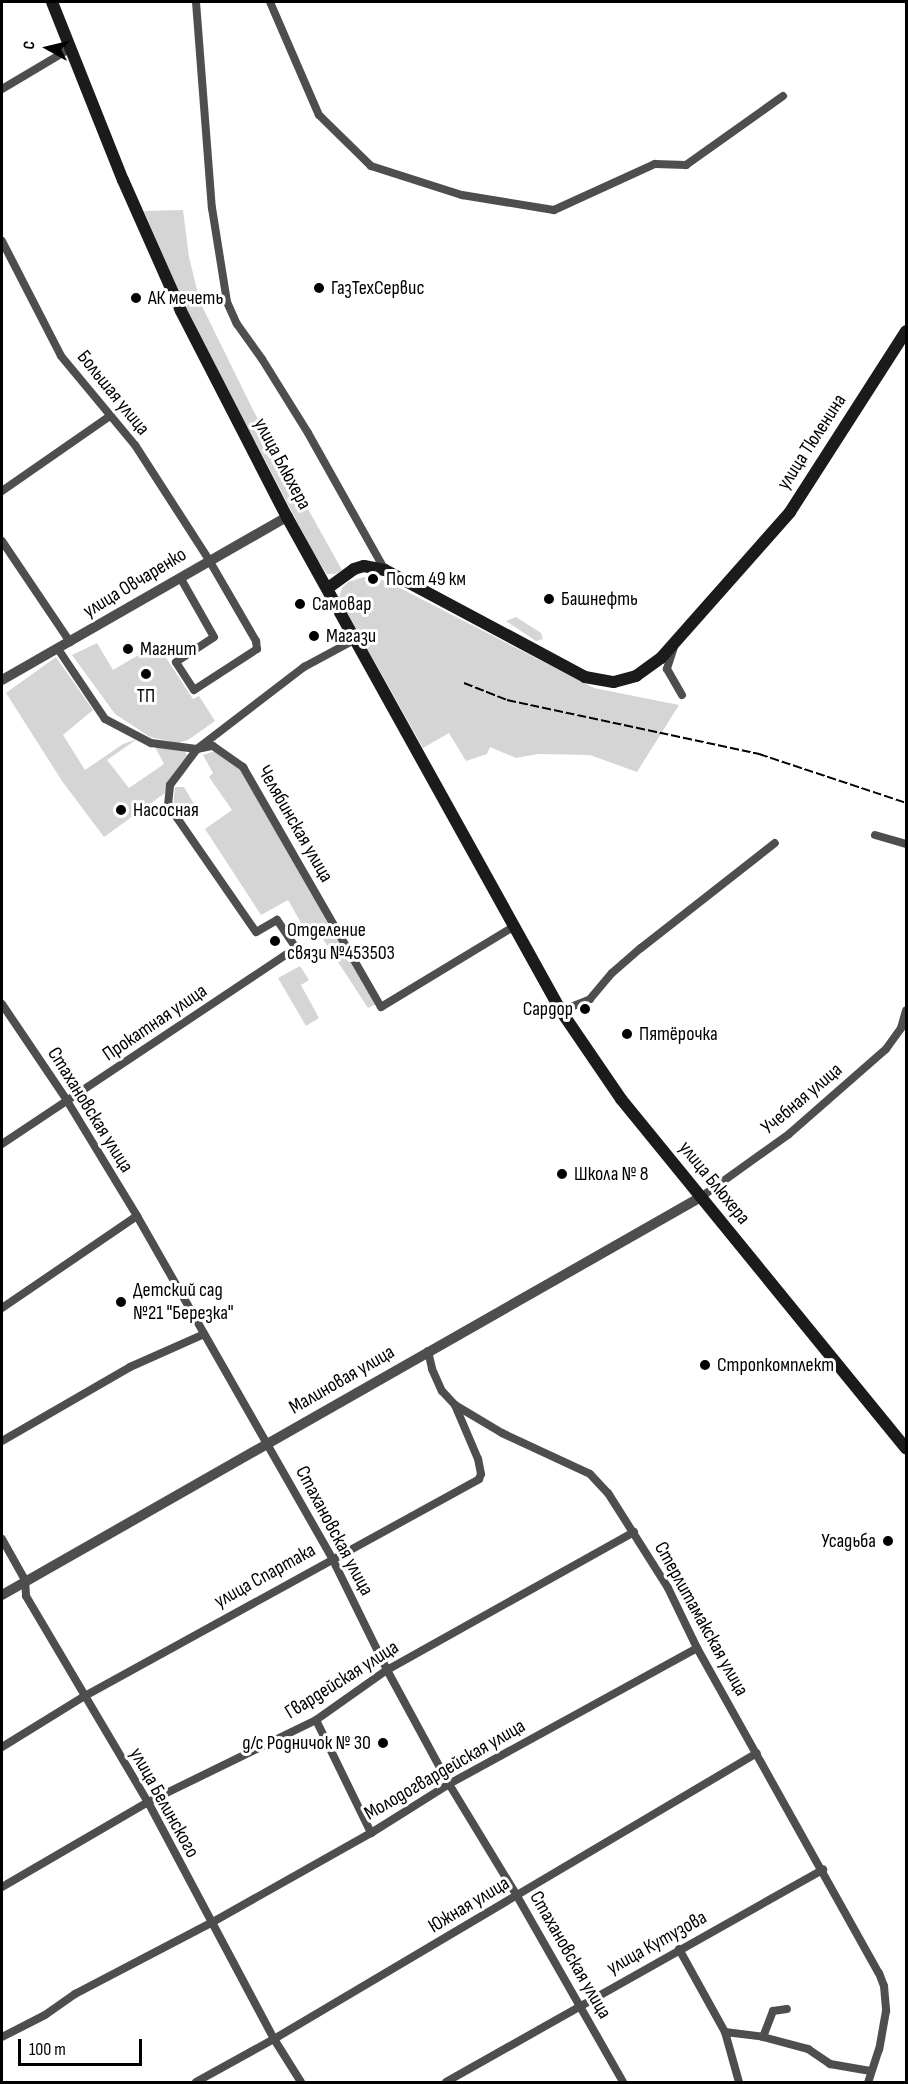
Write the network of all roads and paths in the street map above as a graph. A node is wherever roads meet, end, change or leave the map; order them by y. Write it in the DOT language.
graph roads {
  1 [pos="52,2"];
  2 [pos="196,2"];
  3 [pos="270,2"];
  4 [pos="70,48"];
  5 [pos="2,89"];
  6 [pos="783,96"];
  7 [pos="2,241"];
  8 [pos="906,331"];
  9 [pos="110,416"];
  10 [pos="2,491"];
  11 [pos="287,517"];
  12 [pos="2,541"];
  13 [pos="209,560"];
  14 [pos="385,570"];
  15 [pos="181,579"];
  16 [pos="328,588"];
  17 [pos="356,639"];
  18 [pos="676,641"];
  19 [pos="70,642"];
  20 [pos="58,650"];
  21 [pos="2,680"];
  22 [pos="682,695"];
  23 [pos="197,749"];
  24 [pos="875,835"];
  25 [pos="775,843"];
  26 [pos="906,844"];
  27 [pos="513,927"];
  28 [pos="2,1004"];
  29 [pos="561,1011"];
  30 [pos="906,1011"];
  31 [pos="66,1099"];
  32 [pos="2,1144"];
  33 [pos="701,1197"];
  34 [pos="137,1216"];
  35 [pos="2,1308"];
  36 [pos="204,1334"];
  37 [pos="428,1351"];
  38 [pos="455,1405"];
  39 [pos="2,1441"];
  40 [pos="267,1444"];
  41 [pos="906,1448"];
  42 [pos="634,1532"];
  43 [pos="2,1539"];
  44 [pos="332,1558"];
  45 [pos="25,1580"];
  46 [pos="2,1595"];
  47 [pos="697,1648"];
  48 [pos="387,1670"];
  49 [pos="83,1697"];
  50 [pos="316,1720"];
  51 [pos="2,1747"];
  52 [pos="757,1753"];
  53 [pos="449,1784"];
  54 [pos="148,1802"];
  55 [pos="371,1833"];
  56 [pos="823,1870"];
  57 [pos="2,1887"];
  58 [pos="517,1896"];
  59 [pos="211,1923"];
  60 [pos="679,1949"];
  61 [pos="580,2006"];
  62 [pos="788,2009"];
  63 [pos="726,2032"];
  64 [pos="2,2037"];
  65 [pos="763,2037"];
  66 [pos="274,2039"];
  67 [pos="870,2070"];
  68 [pos="196,2082"];
  69 [pos="301,2082"];
  70 [pos="446,2082"];
  71 [pos="623,2082"];
  72 [pos="739,2082"];
  73 [pos="868,2082"];
  1 -- 4 [label="main road, улица Блюхера"];
  2 -- 14 [label="street"];
  3 -- 6 [label="street"];
  4 -- 5 [label="street"];
  4 -- 11 [label="main road, улица Блюхера"];
  7 -- 9 [label="street, Большая улица"];
  8 -- 18 [label="main road, улица Тюленина"];
  9 -- 10 [label="street"];
  9 -- 13 [label="street, Большая улица"];
  11 -- 13 [label="street, улица Овчаренко"];
  11 -- 16 [label="main road, улица Блюхера"];
  12 -- 19 [label="street"];
  13 -- 15 [label="street, улица Овчаренко"];
  13 -- 15 [label="street, Большая улица"];
  14 -- 16 [label="main road"];
  14 -- 18 [label="main road, улица Тюленина"];
  15 -- 19 [label="street, улица Овчаренко"];
  16 -- 17 [label="main road, улица Блюхера"];
  17 -- 23 [label="street"];
  17 -- 27 [label="main road, улица Блюхера"];
  18 -- 22 [label="street"];
  19 -- 20 [label="street, улица Овчаренко"];
  20 -- 21 [label="street, улица Овчаренко"];
  20 -- 23 [label="street, Челябинская улица"];
  23 -- 27 [label="street, Челябинская улица"];
  23 -- 31 [label="street, Прокатная улица"];
  24 -- 26 [label="street"];
  25 -- 29 [label="street"];
  27 -- 29 [label="main road, улица Блюхера"];
  28 -- 31 [label="street, Стахановская улица"];
  29 -- 33 [label="main road, улица Блюхера"];
  30 -- 33 [label="street, Учебная улица"];
  31 -- 32 [label="street, Прокатная улица"];
  31 -- 34 [label="street, Стахановская улица"];
  33 -- 37 [label="street, Малиновая улица"];
  33 -- 41 [label="main road, улица Блюхера"];
  34 -- 35 [label="street"];
  34 -- 36 [label="street, Стахановская улица"];
  36 -- 39 [label="street"];
  36 -- 40 [label="street, Стахановская улица"];
  37 -- 38 [label="street, Стерлитамакская улица"];
  37 -- 40 [label="street, Малиновая улица"];
  38 -- 42 [label="street, Стерлитамакская улица"];
  38 -- 44 [label="street, улица Спартака"];
  40 -- 44 [label="street, Стахановская улица"];
  40 -- 45 [label="street, Малиновая улица"];
  42 -- 47 [label="street, Стерлитамакская улица"];
  42 -- 48 [label="street, Гвардейская улица"];
  43 -- 45 [label="street, улица Белинского"];
  44 -- 48 [label="street, Стахановская улица"];
  44 -- 49 [label="street, улица Спартака"];
  45 -- 46 [label="street, Малиновая улица"];
  45 -- 49 [label="street, улица Белинского"];
  47 -- 52 [label="street, Стерлитамакская улица"];
  47 -- 53 [label="street, Молодогвардейская улица"];
  48 -- 50 [label="street, Гвардейская улица"];
  48 -- 53 [label="street, Стахановская улица"];
  49 -- 51 [label="street, улица Спартака"];
  49 -- 54 [label="street, улица Белинского"];
  50 -- 54 [label="street, Гвардейская улица"];
  50 -- 55 [label="street"];
  52 -- 56 [label="street, Стерлитамакская улица"];
  52 -- 58 [label="street, Южная улица"];
  53 -- 55 [label="street, Молодогвардейская улица"];
  53 -- 58 [label="street, Стахановская улица"];
  54 -- 57 [label="street, Гвардейская улица"];
  54 -- 59 [label="street, улица Белинского"];
  55 -- 59 [label="street, Молодогвардейская улица"];
  56 -- 60 [label="street, улица Кутузова"];
  56 -- 67 [label="street, Стерлитамакская улица"];
  58 -- 61 [label="street, Стахановская улица"];
  58 -- 66 [label="street, Южная улица"];
  59 -- 64 [label="street, Молодогвардейская улица"];
  59 -- 66 [label="street, улица Белинского"];
  60 -- 61 [label="street, улица Кутузова"];
  60 -- 63 [label="street"];
  61 -- 70 [label="street, улица Кутузова"];
  61 -- 71 [label="street, Стахановская улица"];
  62 -- 65 [label="street"];
  63 -- 65 [label="street"];
  63 -- 72 [label="street"];
  65 -- 67 [label="street"];
  66 -- 68 [label="street, Южная улица"];
  66 -- 69 [label="street, улица Белинского"];
  67 -- 73 [label="street, Стерлитамакская улица"];
}
